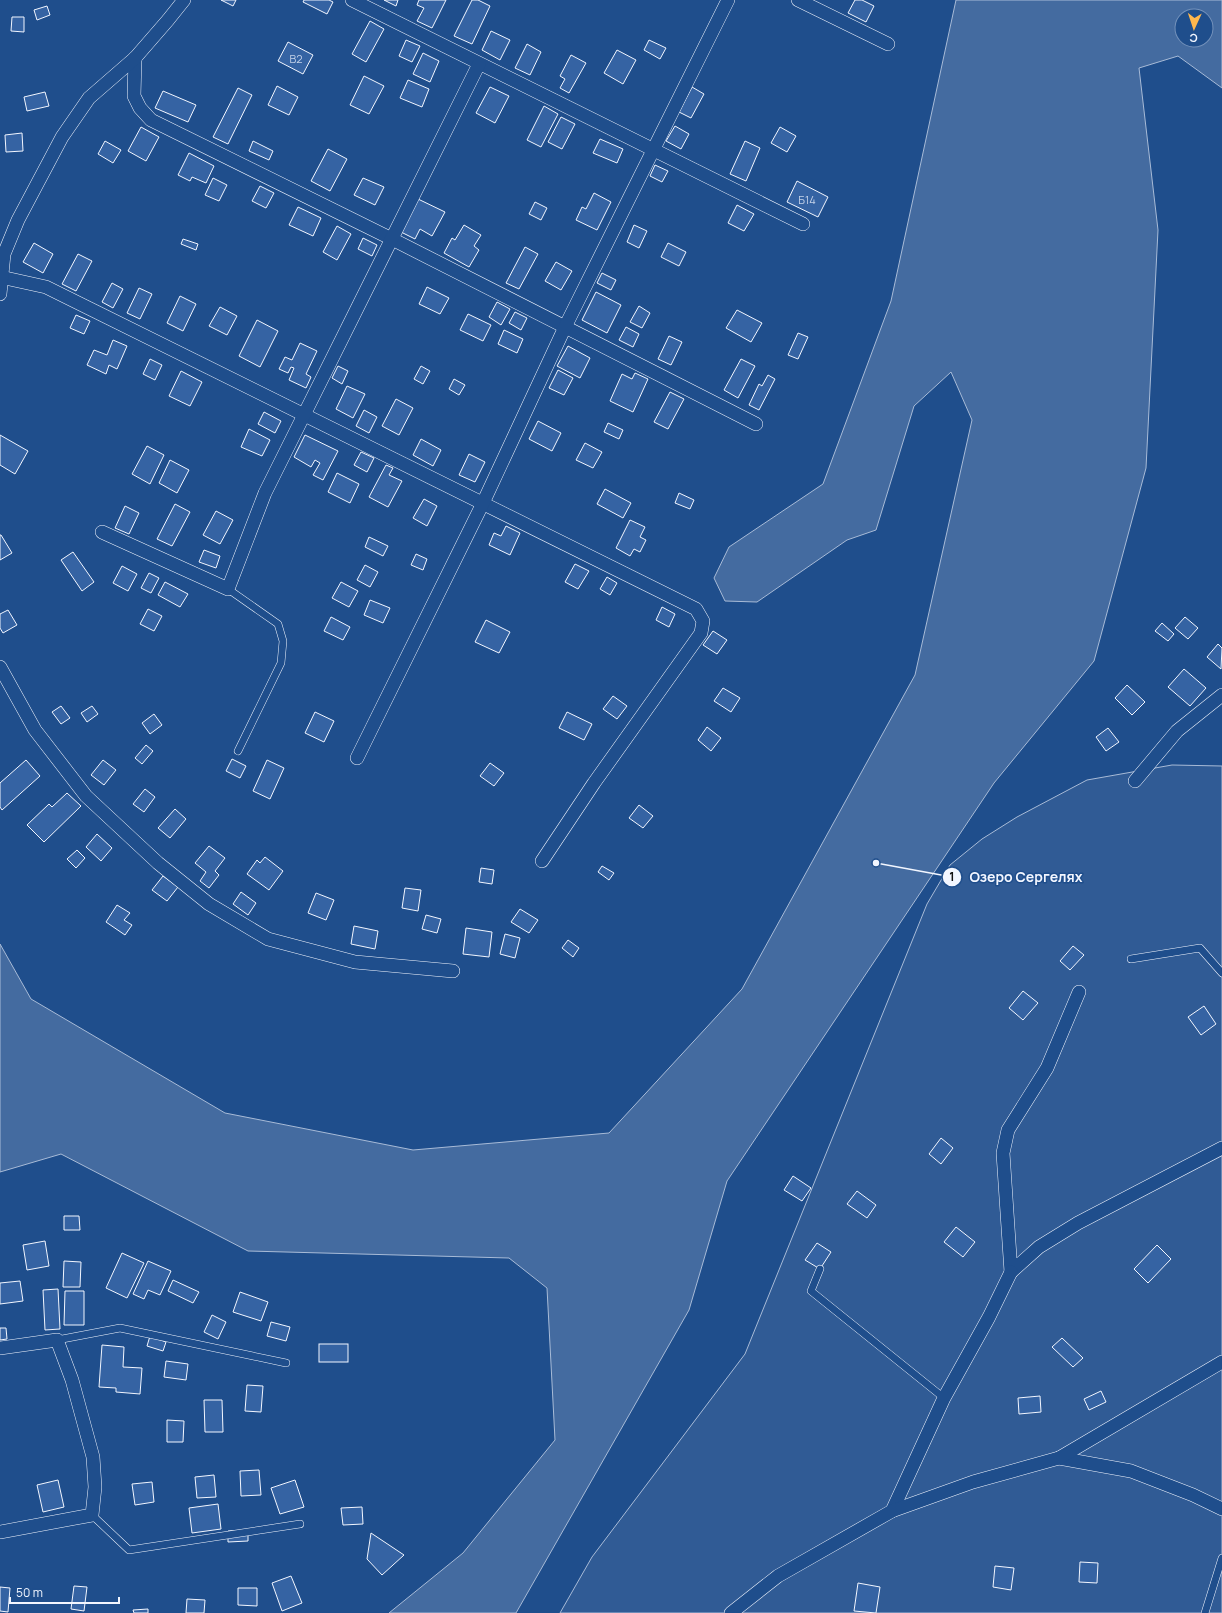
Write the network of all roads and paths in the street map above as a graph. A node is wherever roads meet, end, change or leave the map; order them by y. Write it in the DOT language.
graph roads {
  1 [pos="184,0"];
  2 [pos="352,0"];
  3 [pos="728,0"];
  4 [pos="798,0"];
  5 [pos="888,44"];
  6 [pos="135,58"];
  7 [pos="478,64"];
  8 [pos="653,151"];
  9 [pos="803,224"];
  10 [pos="392,239"];
  11 [pos="1,277"];
  12 [pos="0,294"];
  13 [pos="565,327"];
  14 [pos="304,415"];
  15 [pos="756,424"];
  16 [pos="483,503"];
  17 [pos="102,532"];
  18 [pos="228,589"];
  19 [pos="0,667"];
  20 [pos="1222,695"];
  21 [pos="238,751"];
  22 [pos="357,758"];
  23 [pos="1135,781"];
  24 [pos="542,861"];
  25 [pos="1131,959"];
  26 [pos="453,971"];
  27 [pos="1222,973"];
  28 [pos="1079,992"];
  29 [pos="1222,1148"];
  30 [pos="820,1269"];
  31 [pos="1011,1272"];
  32 [pos="57,1340"];
  33 [pos="0,1348"];
  34 [pos="1222,1362"];
  35 [pos="286,1363"];
  36 [pos="944,1398"];
  37 [pos="1059,1458"];
  38 [pos="1222,1509"];
  39 [pos="892,1511"];
  40 [pos="92,1515"];
  41 [pos="300,1524"];
  42 [pos="0,1532"];
  43 [pos="1222,1558"];
  44 [pos="731,1613"];
  45 [pos="1205,1613"];
  1 -- 6 [label="street"];
  2 -- 7 [label="street"];
  3 -- 8 [label="street"];
  4 -- 5 [label="street"];
  6 -- 10 [label="street"];
  6 -- 11 [label="street"];
  7 -- 8 [label="street"];
  7 -- 10 [label="street"];
  8 -- 9 [label="street"];
  8 -- 13 [label="street"];
  10 -- 13 [label="street"];
  10 -- 14 [label="street"];
  11 -- 12 [label="street"];
  11 -- 14 [label="street"];
  13 -- 15 [label="street"];
  13 -- 16 [label="street"];
  14 -- 16 [label="street"];
  14 -- 18 [label="street"];
  16 -- 22 [label="street"];
  16 -- 24 [label="street"];
  17 -- 18 [label="street"];
  18 -- 21 [label="lane"];
  19 -- 26 [label="street"];
  20 -- 23 [label="street"];
  25 -- 27 [label="lane"];
  28 -- 31 [label="street"];
  29 -- 31 [label="street"];
  30 -- 36 [label="lane"];
  31 -- 36 [label="street"];
  32 -- 33 [label="street"];
  32 -- 35 [label="lane"];
  32 -- 40 [label="street"];
  34 -- 37 [label="street"];
  36 -- 39 [label="street"];
  37 -- 38 [label="street"];
  37 -- 39 [label="street"];
  39 -- 44 [label="street"];
  40 -- 41 [label="lane"];
  40 -- 42 [label="street"];
  43 -- 45 [label="lane"];
}
